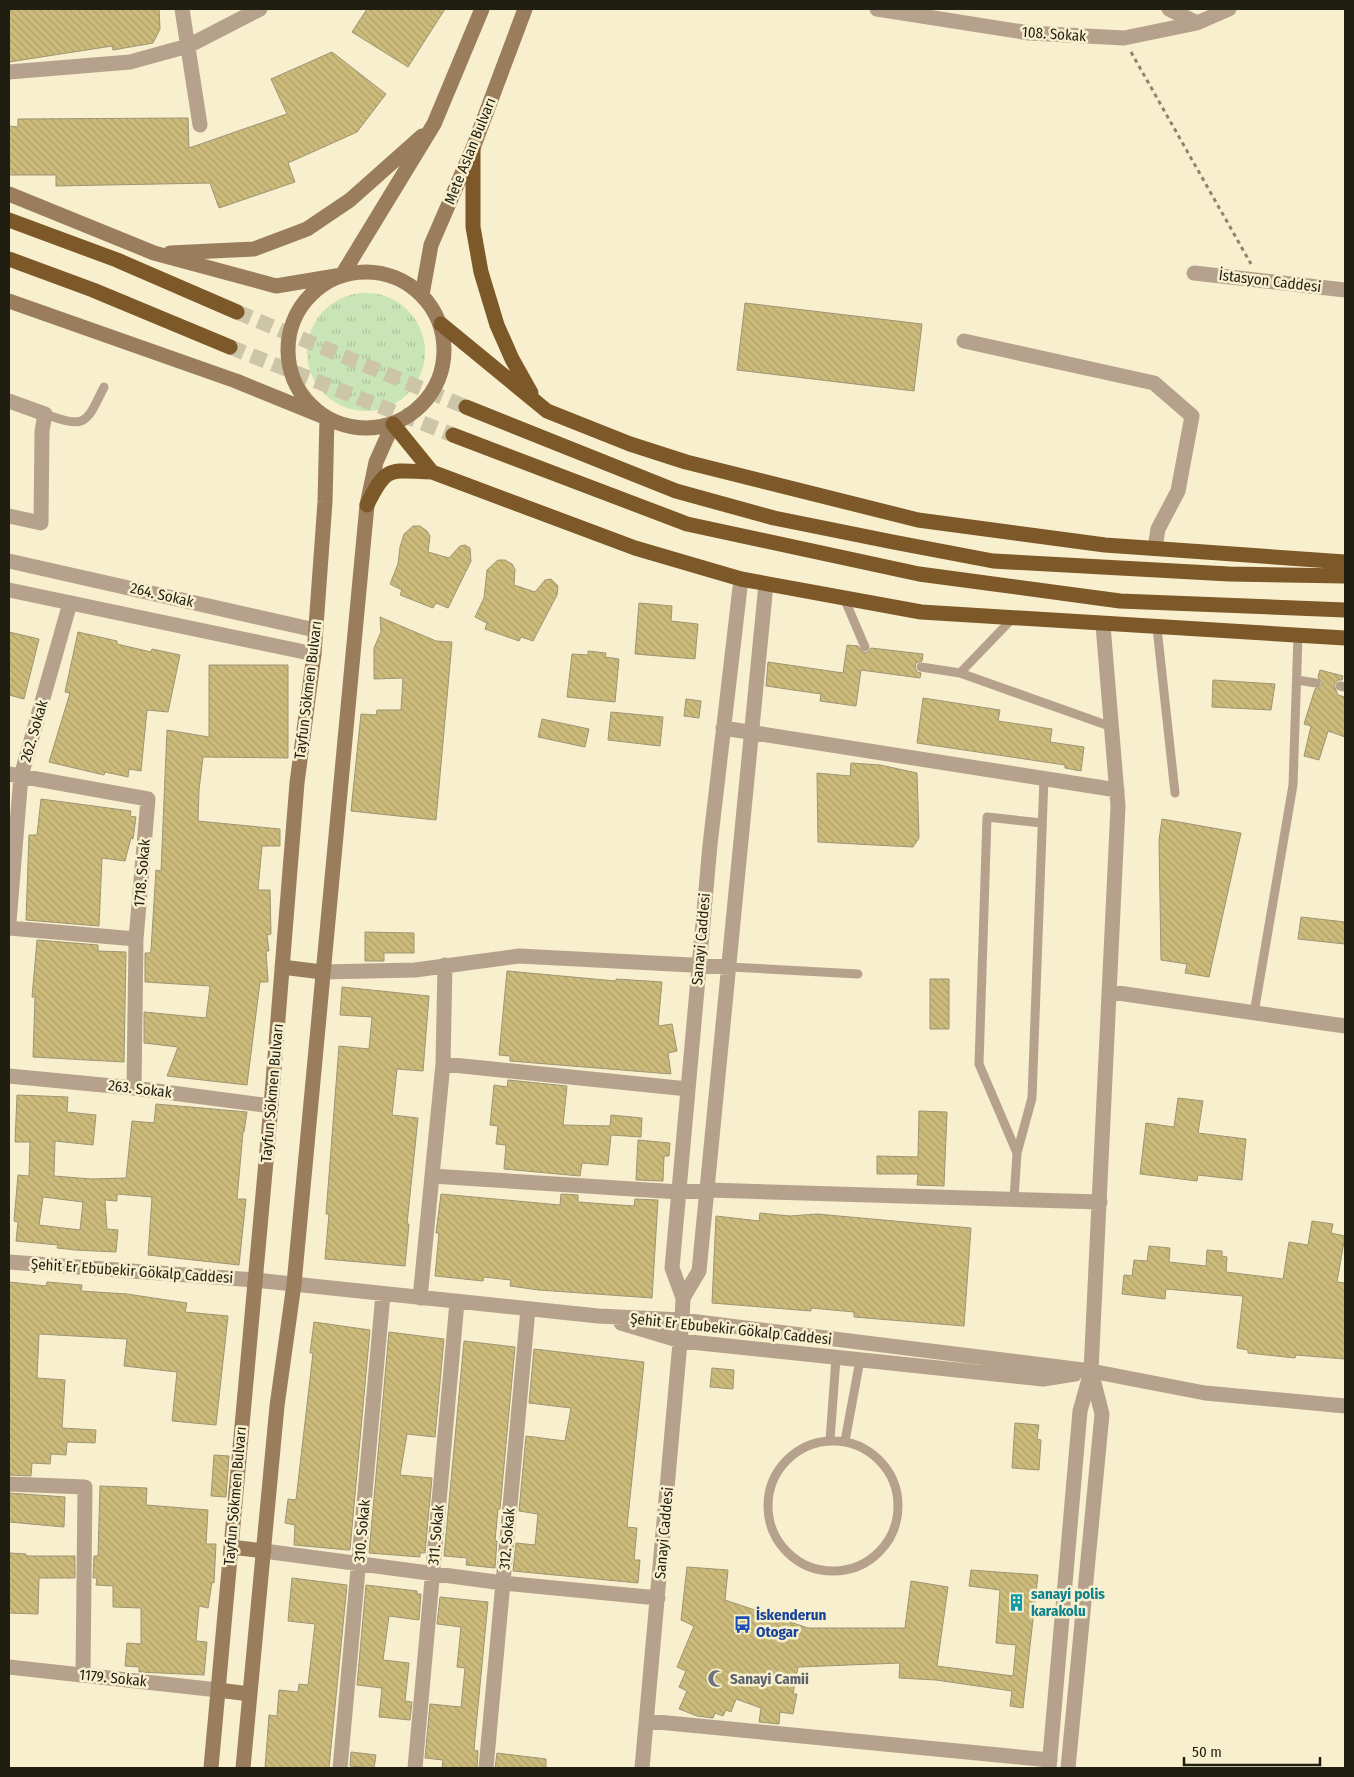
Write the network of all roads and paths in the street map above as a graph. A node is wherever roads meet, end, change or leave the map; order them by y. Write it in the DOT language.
graph roads {
  1 [pos="182,9"];
  2 [pos="260,9"];
  3 [pos="482,9"];
  4 [pos="525,9"];
  5 [pos="877,9"];
  6 [pos="1169,9"];
  7 [pos="1229,9"];
  8 [pos="1197,23"];
  9 [pos="1124,38"];
  10 [pos="188,46"];
  11 [pos="9,72"];
  12 [pos="200,124"];
  13 [pos="434,124"];
  14 [pos="473,148"];
  15 [pos="9,194"];
  16 [pos="9,220"];
  17 [pos="154,253"];
  18 [pos="9,259"];
  19 [pos="1194,273"];
  20 [pos="342,275"];
  21 [pos="1260,280"];
  22 [pos="1345,290"];
  23 [pos="422,295"];
  24 [pos="9,301"];
  25 [pos="237,312"];
  26 [pos="441,324"];
  27 [pos="964,341"];
  28 [pos="230,347"];
  29 [pos="104,387"];
  30 [pos="9,401"];
  31 [pos="466,407"];
  32 [pos="547,411"];
  33 [pos="45,414"];
  34 [pos="327,418"];
  35 [pos="393,424"];
  36 [pos="453,435"];
  37 [pos="432,472"];
  38 [pos="367,505"];
  39 [pos="9,516"];
  40 [pos="1155,548"];
  41 [pos="9,561"];
  42 [pos="1345,562"];
  43 [pos="1345,576"];
  44 [pos="740,580"];
  45 [pos="766,584"];
  46 [pos="9,590"];
  47 [pos="844,598"];
  48 [pos="70,603"];
  49 [pos="1345,610"];
  50 [pos="1012,619"];
  51 [pos="1103,625"];
  52 [pos="1157,628"];
  53 [pos="316,630"];
  54 [pos="1298,636"];
  55 [pos="1345,638"];
  56 [pos="865,647"];
  57 [pos="314,654"];
  58 [pos="922,667"];
  59 [pos="960,673"];
  60 [pos="1297,680"];
  61 [pos="1316,683"];
  62 [pos="1112,727"];
  63 [pos="724,728"];
  64 [pos="752,732"];
  65 [pos="15,775"];
  66 [pos="1044,778"];
  67 [pos="1117,790"];
  68 [pos="1175,793"];
  69 [pos="1042,823"];
  70 [pos="9,922"];
  71 [pos="9,928"];
  72 [pos="136,939"];
  73 [pos="699,964"];
  74 [pos="445,965"];
  75 [pos="282,967"];
  76 [pos="730,967"];
  77 [pos="322,972"];
  78 [pos="858,974"];
  79 [pos="1111,992"];
  80 [pos="1254,1013"];
  81 [pos="1345,1026"];
  82 [pos="443,1064"];
  83 [pos="9,1076"];
  84 [pos="134,1088"];
  85 [pos="688,1089"];
  86 [pos="271,1106"];
  87 [pos="1017,1154"];
  88 [pos="432,1176"];
  89 [pos="708,1190"];
  90 [pos="679,1192"];
  91 [pos="1014,1199"];
  92 [pos="1100,1202"];
  93 [pos="9,1262"];
  94 [pos="255,1280"];
  95 [pos="294,1284"];
  96 [pos="383,1294"];
  97 [pos="420,1298"];
  98 [pos="683,1298"];
  99 [pos="457,1302"];
  100 [pos="528,1310"];
  101 [pos="598,1316"];
  102 [pos="682,1320"];
  103 [pos="681,1341"];
  104 [pos="836,1358"];
  105 [pos="860,1360"];
  106 [pos="1091,1371"];
  107 [pos="1345,1406"];
  108 [pos="830,1440"];
  109 [pos="845,1441"];
  110 [pos="9,1484"];
  111 [pos="231,1547"];
  112 [pos="264,1551"];
  113 [pos="359,1564"];
  114 [pos="432,1574"];
  115 [pos="503,1583"];
  116 [pos="658,1598"];
  117 [pos="9,1666"];
  118 [pos="83,1675"];
  119 [pos="218,1690"];
  120 [pos="250,1694"];
  121 [pos="647,1721"];
  122 [pos="1049,1764"];
  123 [pos="211,1768"];
  124 [pos="243,1768"];
  125 [pos="340,1768"];
  126 [pos="415,1768"];
  127 [pos="486,1768"];
  128 [pos="642,1768"];
  129 [pos="1068,1768"];
  1 -- 10 [label="street"];
  2 -- 10 [label="street"];
  3 -- 13 [label="main road"];
  4 -- 14 [label="main road, Mete Aslan Bulvarı"];
  5 -- 9 [label="street, 108. Sokak"];
  6 -- 8 [label="street"];
  7 -- 8 [label="street, 108. Sokak"];
  8 -- 9 [label="street, 108. Sokak"];
  9 -- 21 [label="path"];
  10 -- 11 [label="street"];
  10 -- 12 [label="street"];
  13 -- 17 [label="main road"];
  13 -- 20 [label="main road"];
  14 -- 23 [label="main road, Mete Aslan Bulvarı"];
  14 -- 32 [label="highway"];
  15 -- 17 [label="main road"];
  16 -- 25 [label="highway"];
  17 -- 20 [label="main road"];
  18 -- 28 [label="highway"];
  19 -- 21 [label="street, İstasyon Caddesi"];
  20 -- 23 [label="main road"];
  20 -- 34 [label="main road"];
  21 -- 22 [label="street, İstasyon Caddesi"];
  23 -- 26 [label="main road"];
  24 -- 34 [label="main road"];
  26 -- 32 [label="highway"];
  26 -- 35 [label="main road"];
  27 -- 40 [label="street"];
  29 -- 33 [label="lane"];
  30 -- 33 [label="street"];
  31 -- 43 [label="highway"];
  32 -- 40 [label="highway"];
  33 -- 39 [label="street"];
  34 -- 35 [label="main road"];
  34 -- 53 [label="main road, Tayfun Sökmen Bulvarı"];
  35 -- 37 [label="highway"];
  35 -- 38 [label="main road"];
  36 -- 49 [label="highway"];
  37 -- 38 [label="highway"];
  37 -- 44 [label="highway"];
  38 -- 77 [label="main road"];
  40 -- 42 [label="highway"];
  41 -- 53 [label="street, 264. Sokak"];
  44 -- 45 [label="highway"];
  44 -- 63 [label="street, Sanayi Caddesi"];
  45 -- 47 [label="highway"];
  45 -- 64 [label="street, Sanayi Caddesi"];
  46 -- 48 [label="street, 264. Sokak"];
  47 -- 50 [label="highway"];
  47 -- 56 [label="lane"];
  48 -- 57 [label="street, 264. Sokak"];
  48 -- 65 [label="street, 262. Sokak"];
  50 -- 51 [label="highway"];
  50 -- 59 [label="lane"];
  51 -- 52 [label="highway"];
  51 -- 62 [label="street"];
  52 -- 54 [label="highway"];
  52 -- 68 [label="lane"];
  53 -- 57 [label="main road, Tayfun Sökmen Bulvarı"];
  54 -- 55 [label="highway"];
  54 -- 60 [label="lane"];
  57 -- 75 [label="main road, Tayfun Sökmen Bulvarı"];
  58 -- 59 [label="lane"];
  59 -- 62 [label="lane"];
  60 -- 61 [label="lane"];
  60 -- 80 [label="lane"];
  62 -- 67 [label="street"];
  63 -- 64 [label="street"];
  63 -- 73 [label="street, Sanayi Caddesi"];
  64 -- 66 [label="street"];
  64 -- 76 [label="street, Sanayi Caddesi"];
  65 -- 70 [label="street, 262. Sokak"];
  65 -- 72 [label="street, 1718. Sokak"];
  66 -- 67 [label="street"];
  66 -- 69 [label="lane"];
  67 -- 79 [label="street"];
  69 -- 87 [label="lane"];
  69 -- 87 [label="lane"];
  71 -- 72 [label="street"];
  72 -- 84 [label="street, 1718. Sokak"];
  73 -- 74 [label="street"];
  73 -- 76 [label="street"];
  73 -- 85 [label="street, Sanayi Caddesi"];
  74 -- 77 [label="street"];
  74 -- 82 [label="street"];
  75 -- 77 [label="main road"];
  75 -- 86 [label="main road, Tayfun Sökmen Bulvarı"];
  76 -- 78 [label="lane"];
  76 -- 89 [label="street, Sanayi Caddesi"];
  77 -- 95 [label="main road"];
  79 -- 80 [label="street"];
  79 -- 92 [label="street"];
  80 -- 81 [label="street"];
  82 -- 85 [label="street"];
  82 -- 88 [label="street"];
  83 -- 84 [label="street, 263. Sokak"];
  84 -- 86 [label="street, 263. Sokak"];
  85 -- 90 [label="street, Sanayi Caddesi"];
  86 -- 94 [label="main road, Tayfun Sökmen Bulvarı"];
  87 -- 91 [label="lane"];
  88 -- 90 [label="street"];
  88 -- 97 [label="street"];
  89 -- 90 [label="street"];
  89 -- 91 [label="street"];
  89 -- 98 [label="street, Sanayi Caddesi"];
  90 -- 98 [label="street, Sanayi Caddesi"];
  91 -- 92 [label="street"];
  92 -- 106 [label="street"];
  93 -- 94 [label="street, Şehit Er Ebubekir Gökalp Caddesi"];
  94 -- 95 [label="street, Şehit Er Ebubekir Gökalp Caddesi"];
  94 -- 111 [label="main road, Tayfun Sökmen Bulvarı"];
  95 -- 96 [label="street, Şehit Er Ebubekir Gökalp Caddesi"];
  95 -- 112 [label="main road"];
  96 -- 97 [label="street, Şehit Er Ebubekir Gökalp Caddesi"];
  96 -- 113 [label="street, 310. Sokak"];
  97 -- 99 [label="street, Şehit Er Ebubekir Gökalp Caddesi"];
  98 -- 102 [label="street, Sanayi Caddesi"];
  99 -- 100 [label="street, Şehit Er Ebubekir Gökalp Caddesi"];
  99 -- 114 [label="street, 311. Sokak"];
  100 -- 101 [label="street, Şehit Er Ebubekir Gökalp Caddesi"];
  100 -- 115 [label="street, 312. Sokak"];
  101 -- 102 [label="street, Şehit Er Ebubekir Gökalp Caddesi"];
  101 -- 103 [label="street, Şehit Er Ebubekir Gökalp Caddesi"];
  102 -- 103 [label="street, Sanayi Caddesi"];
  102 -- 106 [label="street, Şehit Er Ebubekir Gökalp Caddesi"];
  103 -- 104 [label="street, Şehit Er Ebubekir Gökalp Caddesi"];
  103 -- 116 [label="street, Sanayi Caddesi"];
  104 -- 105 [label="street, Şehit Er Ebubekir Gökalp Caddesi"];
  104 -- 108 [label="lane"];
  105 -- 106 [label="street, Şehit Er Ebubekir Gökalp Caddesi"];
  105 -- 109 [label="lane"];
  106 -- 107 [label="street, Şehit Er Ebubekir Gökalp Caddesi"];
  106 -- 122 [label="street"];
  106 -- 129 [label="street"];
  108 -- 109 [label="lane"];
  108 -- 109 [label="lane"];
  110 -- 118 [label="street"];
  111 -- 112 [label="main road"];
  111 -- 119 [label="main road, Tayfun Sökmen Bulvarı"];
  112 -- 113 [label="street"];
  112 -- 120 [label="main road"];
  113 -- 114 [label="street"];
  113 -- 125 [label="street, 310. Sokak"];
  114 -- 115 [label="street"];
  114 -- 126 [label="street, 311. Sokak"];
  115 -- 116 [label="street"];
  115 -- 127 [label="street, 312. Sokak"];
  116 -- 121 [label="street, Sanayi Caddesi"];
  117 -- 118 [label="street, 1179. Sokak"];
  118 -- 119 [label="street, 1179. Sokak"];
  119 -- 120 [label="main road"];
  119 -- 123 [label="main road, Tayfun Sökmen Bulvarı"];
  120 -- 124 [label="main road"];
  121 -- 122 [label="street"];
  121 -- 128 [label="street, Sanayi Caddesi"];
}
